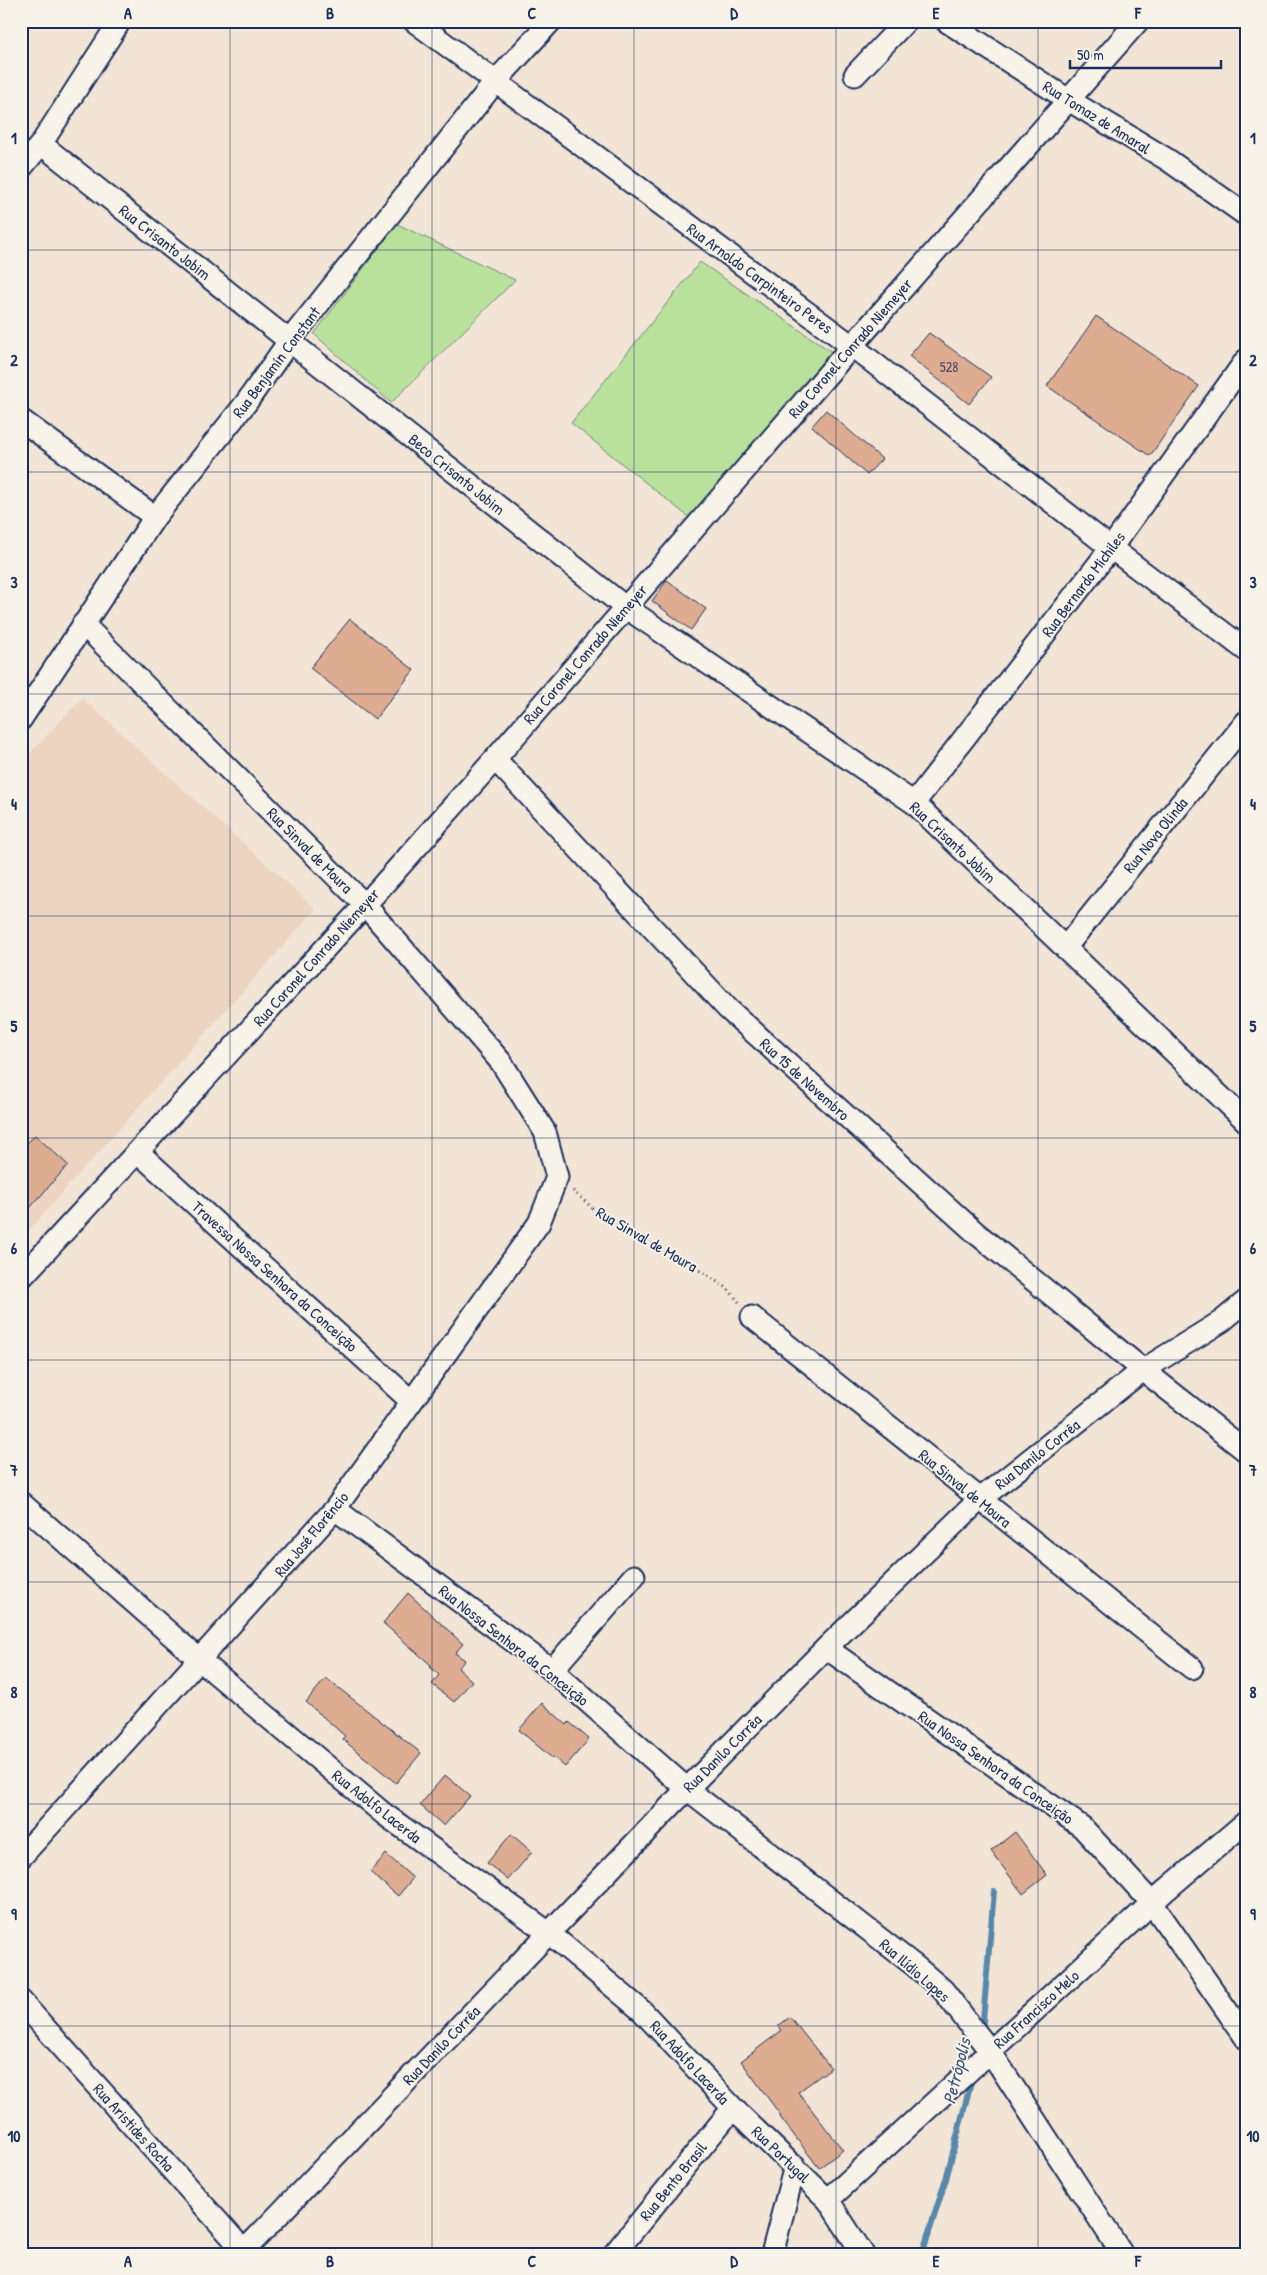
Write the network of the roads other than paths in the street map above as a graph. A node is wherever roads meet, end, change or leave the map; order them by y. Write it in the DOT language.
graph roads {
  1 [pos="120,21"];
  2 [pos="414,21"];
  3 [pos="551,21"];
  4 [pos="906,21"];
  5 [pos="946,21"];
  6 [pos="1138,21"];
  7 [pos="855,76"];
  8 [pos="495,82"];
  9 [pos="1067,99"];
  10 [pos="41,144"];
  11 [pos="21,168"];
  12 [pos="1246,215"];
  13 [pos="290,340"];
  14 [pos="852,346"];
  15 [pos="1246,360"];
  16 [pos="21,420"];
  17 [pos="156,517"];
  18 [pos="1111,548"];
  19 [pos="625,607"];
  20 [pos="83,624"];
  21 [pos="1246,650"];
  22 [pos="21,720"];
  23 [pos="1246,722"];
  24 [pos="495,759"];
  25 [pos="914,803"];
  26 [pos="365,905"];
  27 [pos="1065,948"];
  28 [pos="1246,1121"];
  29 [pos="138,1152"];
  30 [pos="557,1178"];
  31 [pos="21,1278"];
  32 [pos="1246,1301"];
  33 [pos="752,1318"];
  34 [pos="1143,1370"];
  35 [pos="412,1401"];
  36 [pos="1246,1451"];
  37 [pos="979,1500"];
  38 [pos="21,1503"];
  39 [pos="335,1509"];
  40 [pos="634,1576"];
  41 [pos="826,1648"];
  42 [pos="201,1661"];
  43 [pos="1192,1668"];
  44 [pos="552,1670"];
  45 [pos="687,1789"];
  46 [pos="1246,1822"];
  47 [pos="21,1857"];
  48 [pos="1152,1903"];
  49 [pos="548,1933"];
  50 [pos="21,2001"];
  51 [pos="1246,2038"];
  52 [pos="990,2051"];
  53 [pos="733,2108"];
  54 [pos="795,2166"];
  55 [pos="828,2200"];
  56 [pos="244,2253"];
  57 [pos="614,2254"];
  58 [pos="772,2254"];
  59 [pos="863,2254"];
  60 [pos="1122,2254"];
  1 -- 10 [label="street"];
  2 -- 8 [label="street, Rua Arnoldo Carpinteiro Peres"];
  3 -- 8 [label="street, Rua Benjamín Constant"];
  4 -- 7 [label="street"];
  5 -- 9 [label="street, Rua Tomaz de Amaral"];
  6 -- 9 [label="street, Rua Coronel Conrado Niemeyer"];
  8 -- 13 [label="street, Rua Benjamín Constant"];
  8 -- 14 [label="street, Rua Arnoldo Carpinteiro Peres"];
  9 -- 12 [label="street, Rua Tomaz de Amaral"];
  9 -- 14 [label="street, Rua Coronel Conrado Niemeyer"];
  10 -- 11 [label="street"];
  10 -- 13 [label="street, Rua Crisanto Jobim"];
  13 -- 17 [label="street, Rua Benjamín Constant"];
  13 -- 19 [label="street, Beco Crisanto Jobim"];
  14 -- 18 [label="street, Rua Arnoldo Carpinteiro Peres"];
  14 -- 19 [label="street, Rua Coronel Conrado Niemeyer"];
  15 -- 18 [label="street, Rua Bernardo Michiles"];
  16 -- 17 [label="street"];
  17 -- 20 [label="street, Rua Benjamín Constant"];
  18 -- 21 [label="street, Rua Arnoldo Carpinteiro Peres"];
  18 -- 25 [label="street, Rua Bernardo Michiles"];
  19 -- 24 [label="street, Rua Coronel Conrado Niemeyer"];
  19 -- 25 [label="street, Rua Crisanto Jobim"];
  20 -- 22 [label="street, Rua Benjamín Constant"];
  20 -- 26 [label="street, Rua Sinval de Moura"];
  23 -- 27 [label="street, Rua Nova Olinda"];
  24 -- 26 [label="street, Rua Coronel Conrado Niemeyer"];
  24 -- 34 [label="street, Rua 15 de Novembro"];
  25 -- 27 [label="street, Rua Crisanto Jobim"];
  26 -- 29 [label="street, Rua Coronel Conrado Niemeyer"];
  26 -- 30 [label="street, Rua Sinval de Moura"];
  27 -- 28 [label="street, Rua Crisanto Jobim"];
  29 -- 31 [label="street, Rua Coronel Conrado Niemeyer"];
  29 -- 35 [label="street, Travessa Nossa Senhora da Conceição"];
  30 -- 35 [label="street, Rua José Florêncio"];
  32 -- 34 [label="street, Rua Danilo Corrêa"];
  33 -- 37 [label="street, Rua Sinval de Moura"];
  34 -- 36 [label="street, Rua 15 de Novembro"];
  34 -- 37 [label="street, Rua Danilo Corrêa"];
  35 -- 39 [label="street, Rua José Florêncio"];
  37 -- 41 [label="street, Rua Danilo Corrêa"];
  37 -- 43 [label="street, Rua Sinval de Moura"];
  38 -- 42 [label="street, Rua Adolfo Lacerda"];
  39 -- 42 [label="street, Rua José Florêncio"];
  39 -- 44 [label="street, Rua Nossa Senhora da Conceição"];
  40 -- 44 [label="street"];
  41 -- 45 [label="street, Rua Danilo Corrêa"];
  41 -- 48 [label="street, Rua Nossa Senhora da Conceição"];
  42 -- 47 [label="street, Rua José Florêncio"];
  42 -- 49 [label="street, Rua Adolfo Lacerda"];
  44 -- 45 [label="street, Rua Nossa Senhora da Conceição"];
  45 -- 49 [label="street, Rua Danilo Corrêa"];
  45 -- 52 [label="street, Rua Ilídio Lopes"];
  46 -- 48 [label="street, Rua Francisco Melo"];
  48 -- 51 [label="street, Rua Nossa Senhora da Conceição"];
  48 -- 52 [label="street, Rua Francisco Melo"];
  49 -- 53 [label="street, Rua Adolfo Lacerda"];
  49 -- 56 [label="street, Rua Danilo Corrêa"];
  50 -- 56 [label="street, Rua Aristides Rocha"];
  52 -- 55 [label="street, Rua Francisco Melo"];
  52 -- 60 [label="street, Rua Ilídio Lopes"];
  53 -- 54 [label="street, Rua Portugal"];
  53 -- 57 [label="street, Rua Bento Brasil"];
  54 -- 55 [label="street, Rua Portugal"];
  54 -- 58 [label="street"];
  55 -- 59 [label="street, Rua Portugal"];
}
